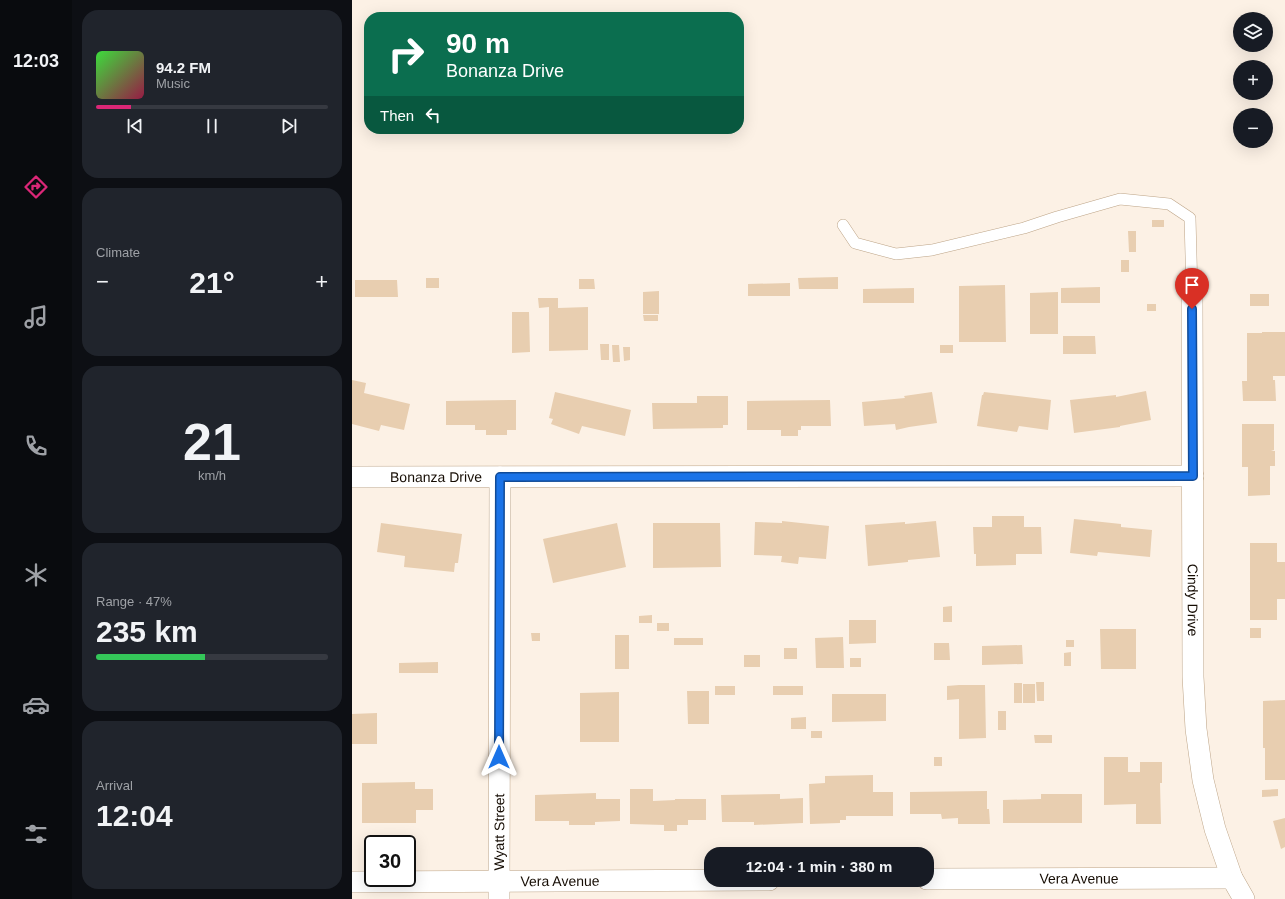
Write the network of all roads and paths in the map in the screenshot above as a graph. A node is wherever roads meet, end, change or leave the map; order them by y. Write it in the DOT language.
graph roads {
  1 [pos="843,225"];
  2 [pos="1192,293"];
  3 [pos="1193,476"];
  4 [pos="500,477"];
  5 [pos="352,478"];
  6 [pos="1232,878"];
  7 [pos="934,879"];
  8 [pos="352,882"];
  9 [pos="704,882"];
  10 [pos="499,890"];
  11 [pos="1244,899"];
  1 -- 2 [label="lane"];
  2 -- 3 [label="street, Cindy Drive"];
  3 -- 4 [label="street, Bonanza Drive"];
  3 -- 6 [label="street, Cindy Drive"];
  4 -- 5 [label="street, Bonanza Drive"];
  4 -- 10 [label="street, Wyatt Street"];
  6 -- 7 [label="street, Vera Avenue"];
  6 -- 11 [label="street, Cindy Drive"];
  8 -- 10 [label="street, Vera Avenue"];
  9 -- 10 [label="street, Vera Avenue"];
}
